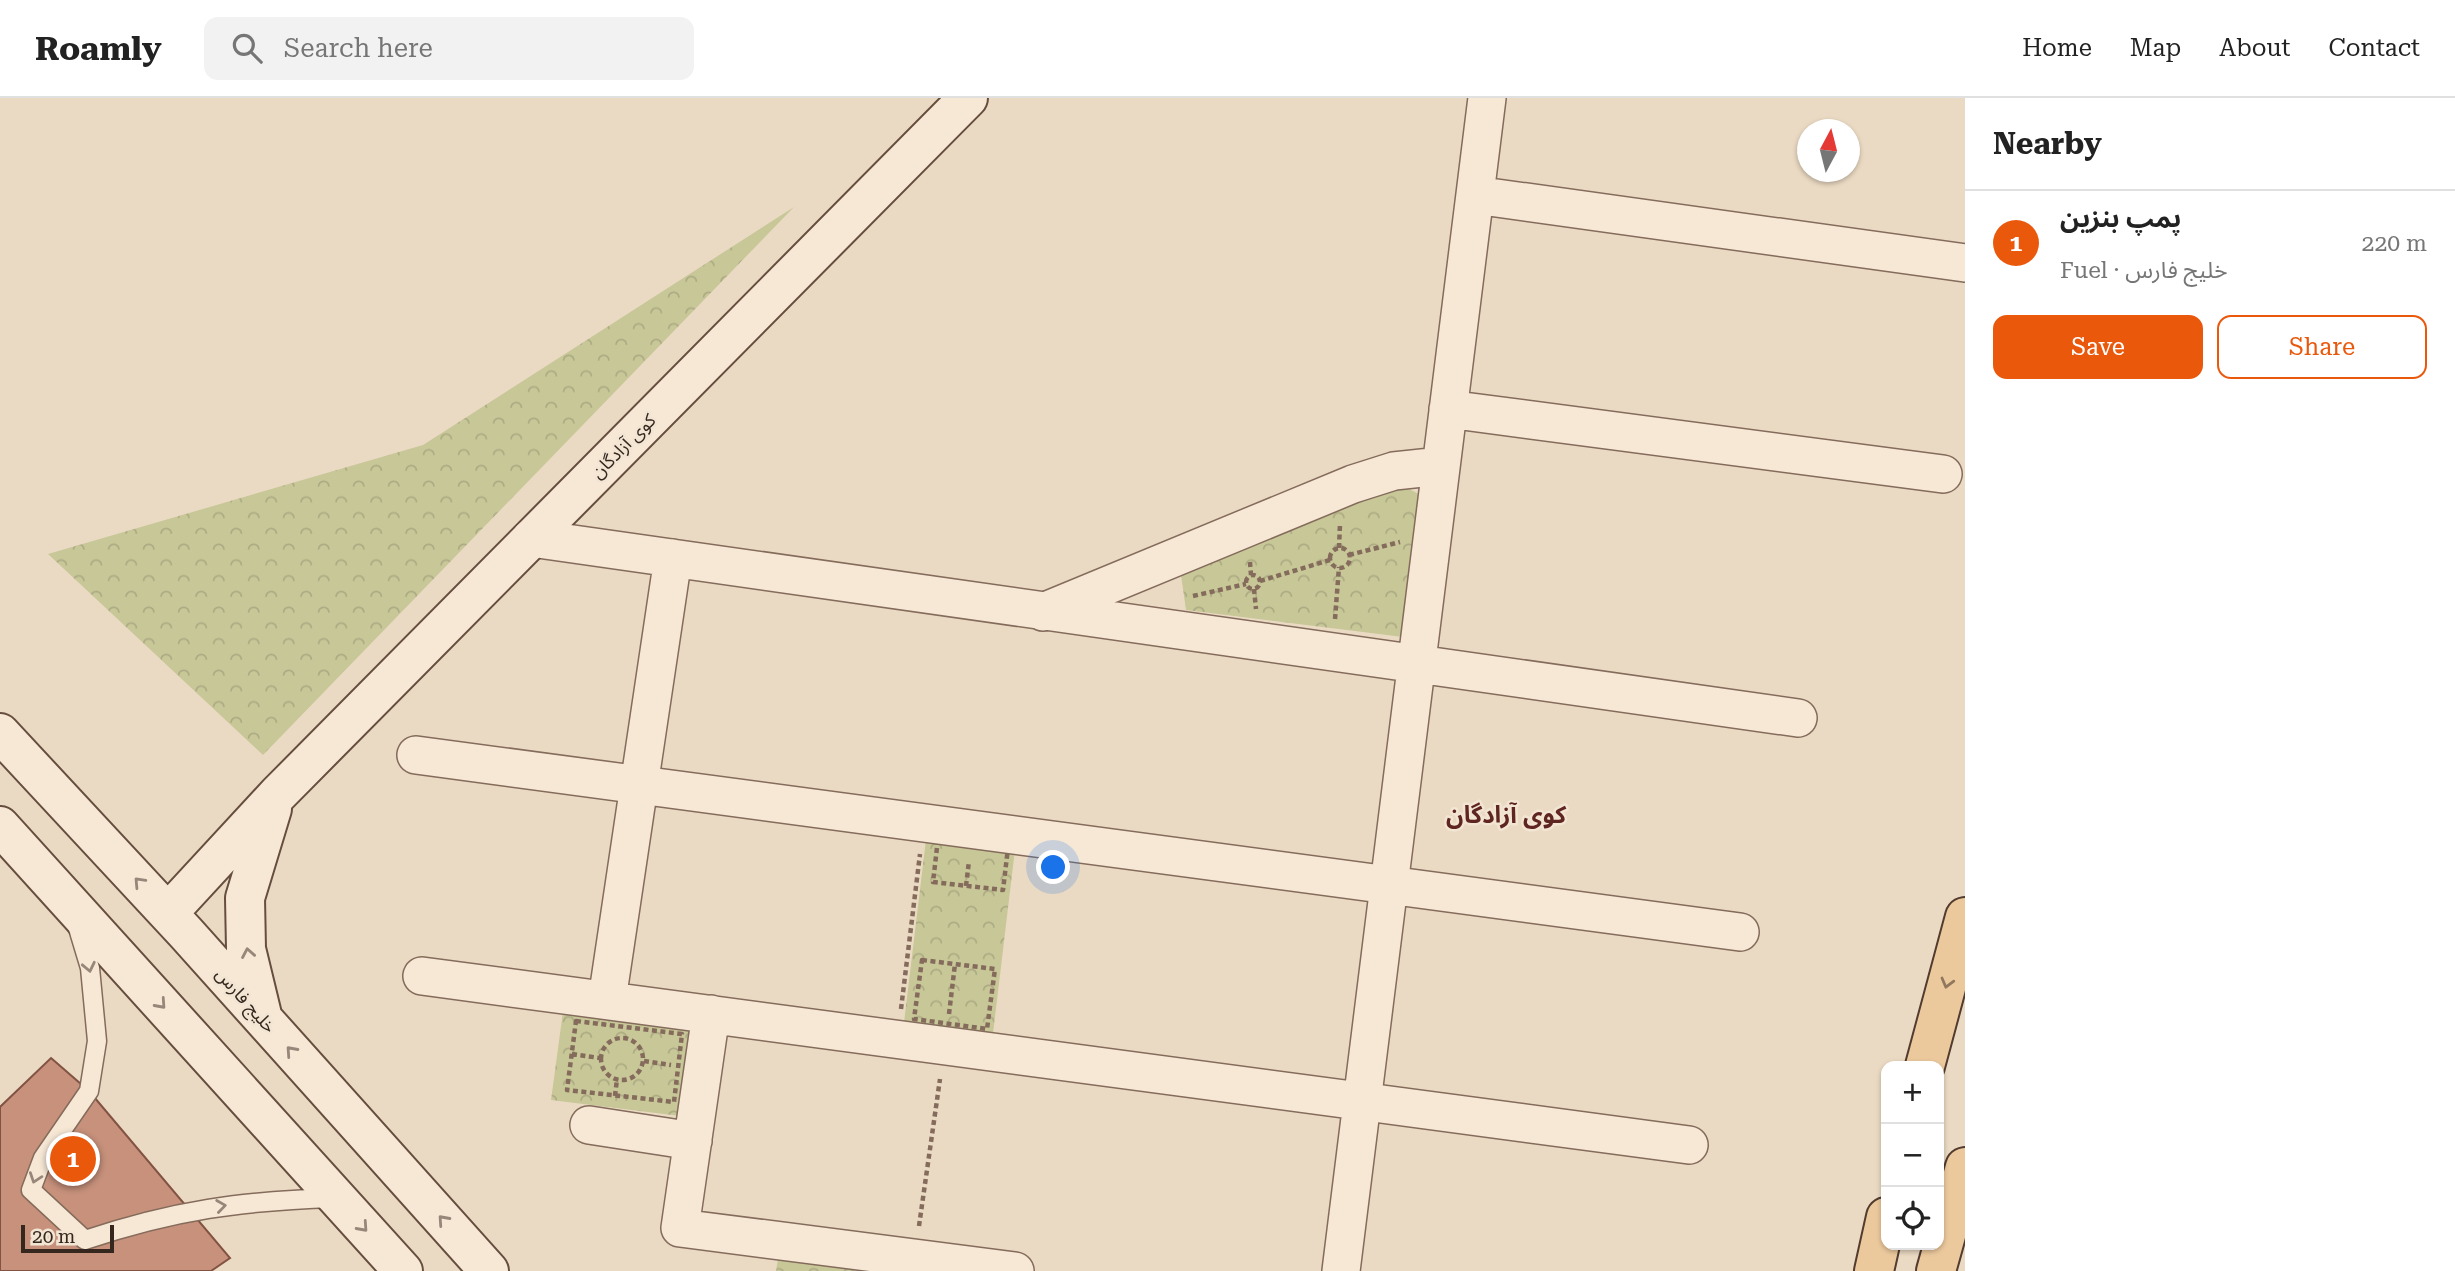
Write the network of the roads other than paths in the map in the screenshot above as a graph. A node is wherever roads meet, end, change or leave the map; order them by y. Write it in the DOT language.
graph roads {
  1 [pos="968,98"];
  2 [pos="1487,98"];
  3 [pos="1475,195"];
  4 [pos="1965,263"];
  5 [pos="1448,409"];
  6 [pos="1441,466"];
  7 [pos="1942,474"];
  8 [pos="531,538"];
  9 [pos="673,558"];
  10 [pos="1042,612"];
  11 [pos="1416,665"];
  12 [pos="1798,718"];
  13 [pos="0,733"];
  14 [pos="415,755"];
  15 [pos="639,787"];
  16 [pos="278,794"];
  17 [pos="0,826"];
  18 [pos="1389,887"];
  19 [pos="69,902"];
  20 [pos="168,913"];
  21 [pos="1965,917"];
  22 [pos="1740,932"];
  23 [pos="422,976"];
  24 [pos="607,1000"];
  25 [pos="711,1014"];
  26 [pos="263,1019"];
  27 [pos="1926,1061"];
  28 [pos="1362,1102"];
  29 [pos="589,1125"];
  30 [pos="693,1141"];
  31 [pos="1689,1145"];
  32 [pos="1965,1167"];
  33 [pos="336,1198"];
  34 [pos="1881,1240"];
  35 [pos="994,1270"];
  36 [pos="402,1271"];
  37 [pos="488,1271"];
  38 [pos="1341,1271"];
  39 [pos="1874,1271"];
  40 [pos="1936,1271"];
  1 -- 8 [label="street, کوی آزادگان"];
  2 -- 3 [label="street"];
  3 -- 4 [label="street"];
  3 -- 5 [label="street"];
  5 -- 6 [label="street"];
  5 -- 7 [label="street"];
  6 -- 10 [label="street"];
  6 -- 11 [label="street"];
  8 -- 9 [label="street"];
  8 -- 16 [label="street, کوی آزادگان"];
  9 -- 10 [label="street"];
  9 -- 15 [label="street"];
  10 -- 11 [label="street"];
  11 -- 12 [label="street"];
  11 -- 18 [label="street"];
  20 -- 13 [label="street, خلیج فارس, one-way"];
  14 -- 15 [label="street"];
  15 -- 18 [label="street"];
  15 -- 24 [label="street"];
  16 -- 20 [label="street, کوی آزادگان"];
  26 -- 16 [label="street, one-way"];
  17 -- 19 [label="street"];
  18 -- 22 [label="street"];
  18 -- 28 [label="street"];
  19 -- 33 [label="street, one-way"];
  19 -- 33 [label="lane, one-way"];
  20 -- 26 [label="street, خلیج فارس"];
  21 -- 27 [label="main road, one-way"];
  23 -- 24 [label="street"];
  24 -- 25 [label="street"];
  25 -- 28 [label="street"];
  25 -- 30 [label="street"];
  37 -- 26 [label="street, خلیج فارس, one-way"];
  28 -- 31 [label="street"];
  28 -- 38 [label="street"];
  29 -- 30 [label="street"];
  30 -- 35 [label="street"];
  32 -- 40 [label="main road"];
  33 -- 36 [label="street, one-way"];
  34 -- 39 [label="main road"];
}
